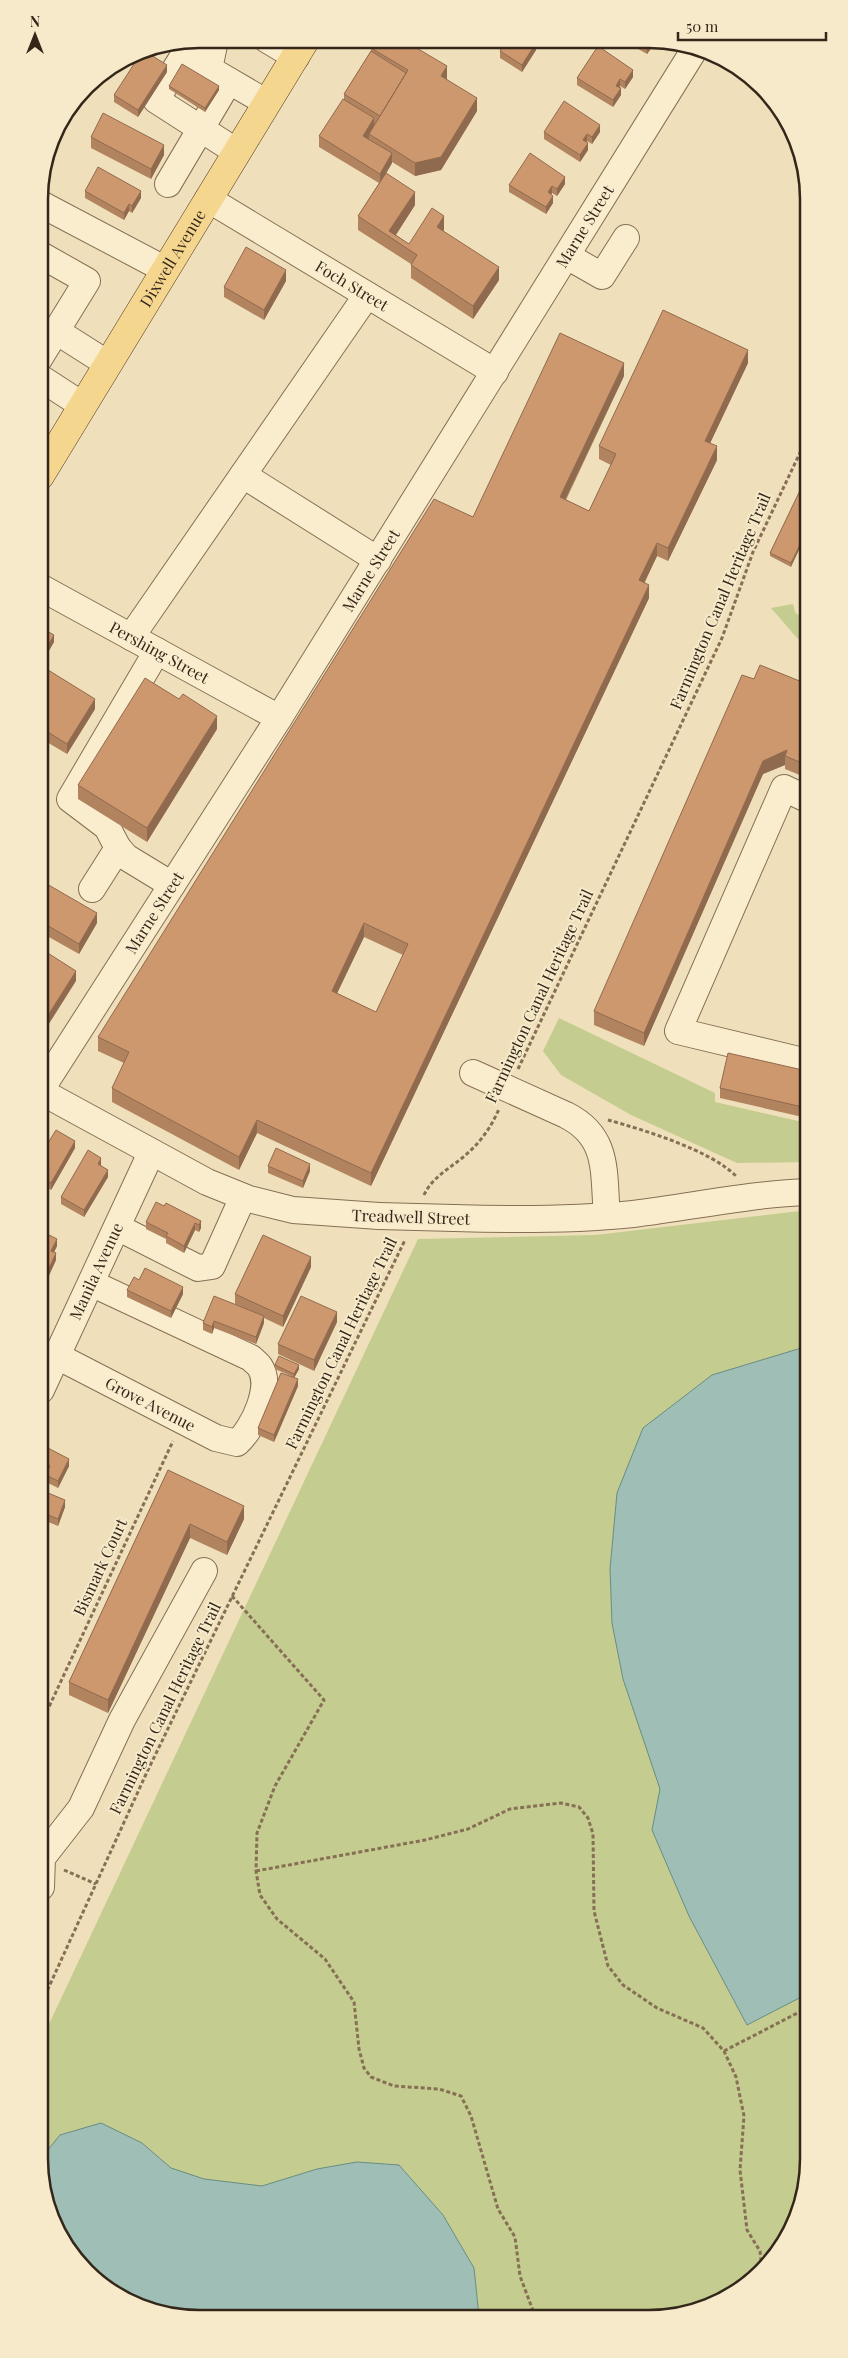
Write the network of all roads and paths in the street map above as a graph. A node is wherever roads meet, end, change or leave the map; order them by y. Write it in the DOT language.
graph roads {
  1 [pos="214,48"];
  2 [pos="301,48"];
  3 [pos="692,53"];
  4 [pos="213,76"];
  5 [pos="267,103"];
  6 [pos="200,128"];
  7 [pos="237,152"];
  8 [pos="168,184"];
  9 [pos="208,199"];
  10 [pos="48,208"];
  11 [pos="626,238"];
  12 [pos="567,256"];
  13 [pos="48,260"];
  14 [pos="164,269"];
  15 [pos="367,294"];
  16 [pos="56,331"];
  17 [pos="48,344"];
  18 [pos="108,364"];
  19 [pos="495,372"];
  20 [pos="48,383"];
  21 [pos="82,405"];
  22 [pos="800,451"];
  23 [pos="48,462"];
  24 [pos="243,475"];
  25 [pos="378,560"];
  26 [pos="48,591"];
  27 [pos="131,637"];
  28 [pos="157,651"];
  29 [pos="279,718"];
  30 [pos="800,795"];
  31 [pos="118,848"];
  32 [pos="172,885"];
  33 [pos="92,889"];
  34 [pos="800,1060"];
  35 [pos="473,1073"];
  36 [pos="48,1079"];
  37 [pos="48,1095"];
  38 [pos="506,1102"];
  39 [pos="602,1118"];
  40 [pos="152,1153"];
  41 [pos="738,1178"];
  42 [pos="800,1193"];
  43 [pos="243,1197"];
  44 [pos="424,1197"];
  45 [pos="607,1216"];
  46 [pos="117,1227"];
  47 [pos="408,1231"];
  48 [pos="91,1283"];
  49 [pos="57,1356"];
  50 [pos="48,1375"];
  51 [pos="182,1420"];
  52 [pos="204,1571"];
  53 [pos="232,1596"];
  54 [pos="48,1709"];
  55 [pos="48,1849"];
  56 [pos="48,1861"];
  57 [pos="256,1871"];
  58 [pos="96,1884"];
  59 [pos="48,1989"];
  60 [pos="800,2012"];
  61 [pos="724,2051"];
  62 [pos="761,2261"];
  63 [pos="533,2310"];
  1 -- 4 [label="street"];
  2 -- 5 [label="main road, Dixwell Avenue"];
  3 -- 12 [label="street, Marne Street"];
  4 -- 5 [label="street"];
  4 -- 6 [label="street"];
  4 -- 6 [label="street"];
  5 -- 7 [label="main road, Dixwell Avenue"];
  6 -- 7 [label="street"];
  6 -- 8 [label="street"];
  7 -- 9 [label="main road, Dixwell Avenue"];
  9 -- 14 [label="main road, Dixwell Avenue"];
  9 -- 15 [label="street, Foch Street"];
  10 -- 14 [label="street"];
  11 -- 12 [label="street"];
  12 -- 19 [label="street, Marne Street"];
  13 -- 16 [label="street"];
  14 -- 18 [label="main road, Dixwell Avenue"];
  15 -- 19 [label="street, Foch Street"];
  15 -- 24 [label="street"];
  16 -- 17 [label="street"];
  16 -- 18 [label="street"];
  18 -- 21 [label="main road, Dixwell Avenue"];
  19 -- 25 [label="street, Marne Street"];
  20 -- 21 [label="street"];
  21 -- 23 [label="main road, Dixwell Avenue"];
  22 -- 38 [label="path, Farmington Canal Heritage Trail"];
  24 -- 25 [label="street"];
  24 -- 27 [label="street"];
  25 -- 29 [label="street, Marne Street"];
  26 -- 27 [label="street, Pershing Street"];
  27 -- 28 [label="street, Pershing Street"];
  28 -- 29 [label="street, Pershing Street"];
  28 -- 31 [label="street"];
  29 -- 32 [label="street, Marne Street"];
  30 -- 34 [label="street"];
  31 -- 32 [label="street"];
  31 -- 33 [label="street"];
  32 -- 36 [label="street, Marne Street"];
  35 -- 38 [label="street"];
  37 -- 40 [label="street, Treadwell Street"];
  38 -- 44 [label="path, Farmington Canal Heritage Trail"];
  38 -- 45 [label="street"];
  39 -- 41 [label="path"];
  40 -- 43 [label="street, Treadwell Street"];
  40 -- 46 [label="street, Manila Avenue"];
  42 -- 45 [label="street, Treadwell Street"];
  43 -- 45 [label="street, Treadwell Street, bridge"];
  43 -- 46 [label="street"];
  46 -- 48 [label="street, Manila Avenue"];
  47 -- 53 [label="path, Farmington Canal Heritage Trail"];
  48 -- 49 [label="street, Manila Avenue"];
  48 -- 51 [label="street, Grove Avenue"];
  49 -- 50 [label="street, Manila Avenue"];
  49 -- 51 [label="street, Grove Avenue"];
  51 -- 54 [label="path, Bismark Court"];
  52 -- 55 [label="street"];
  53 -- 57 [label="path"];
  53 -- 58 [label="path, Farmington Canal Heritage Trail"];
  56 -- 58 [label="path"];
  57 -- 61 [label="path"];
  57 -- 63 [label="path"];
  58 -- 59 [label="path, Farmington Canal Heritage Trail"];
  60 -- 61 [label="path"];
  61 -- 62 [label="path"];
}
